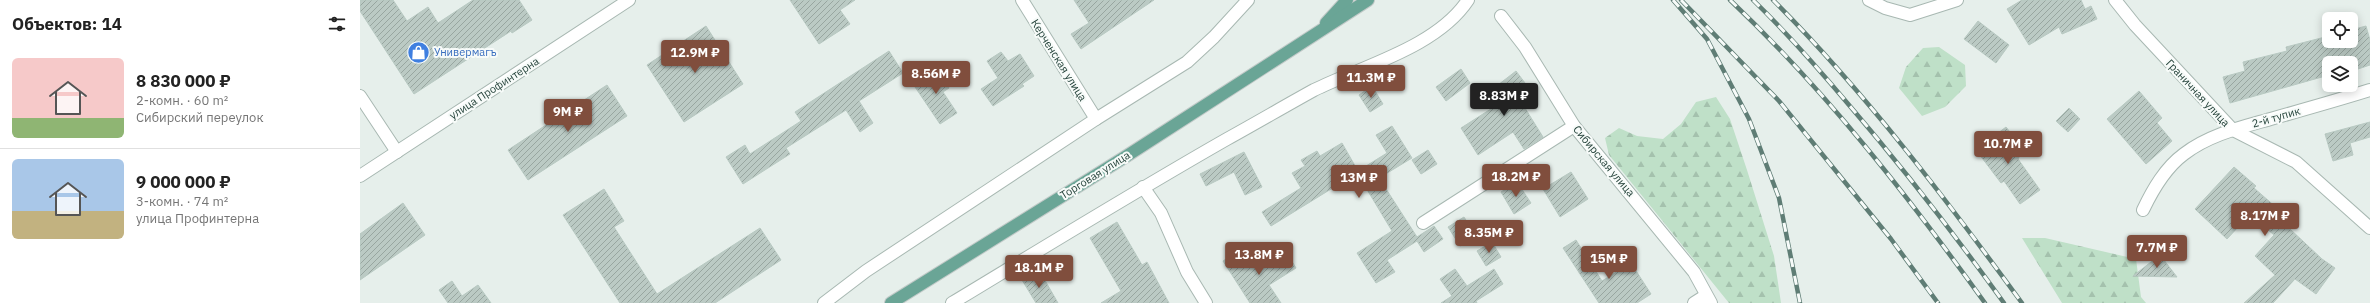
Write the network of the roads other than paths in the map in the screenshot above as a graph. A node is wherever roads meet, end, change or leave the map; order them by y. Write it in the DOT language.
graph roads {
  1 [pos="629,0"];
  2 [pos="1022,0"];
  3 [pos="1248,0"];
  4 [pos="1347,0"];
  5 [pos="1368,0"];
  6 [pos="1468,0"];
  7 [pos="1869,0"];
  8 [pos="1957,0"];
  9 [pos="2115,0"];
  10 [pos="1501,16"];
  11 [pos="1297,45"];
  12 [pos="2370,90"];
  13 [pos="360,96"];
  14 [pos="1096,119"];
  15 [pos="1574,126"];
  16 [pos="2233,130"];
  17 [pos="397,152"];
  18 [pos="360,176"];
  19 [pos="1143,187"];
  20 [pos="2143,210"];
  21 [pos="1423,223"];
  22 [pos="2370,228"];
  23 [pos="1708,299"];
  24 [pos="824,303"];
  25 [pos="891,303"];
  26 [pos="952,303"];
  27 [pos="1206,303"];
  28 [pos="1694,303"];
  1 -- 17 [label="street, улица Профинтерна"];
  2 -- 14 [label="street, Керченская улица"];
  3 -- 14 [label="street"];
  4 -- 11 [label="main road, Торговая улица"];
  5 -- 11 [label="main road, Торговая улица"];
  6 -- 19 [label="street"];
  7 -- 8 [label="street"];
  9 -- 16 [label="street, Граничная улица"];
  10 -- 15 [label="street, Сибирская улица"];
  11 -- 25 [label="main road, Торговая улица"];
  12 -- 16 [label="street, 2-й тупик"];
  13 -- 17 [label="street"];
  14 -- 24 [label="street"];
  15 -- 21 [label="street"];
  15 -- 23 [label="street, Сибирская улица"];
  16 -- 20 [label="street, 2-й тупик"];
  16 -- 22 [label="street, Граничная улица"];
  17 -- 18 [label="street, улица Профинтерна"];
  19 -- 26 [label="street"];
  19 -- 27 [label="street"];
  23 -- 28 [label="street"];
}
